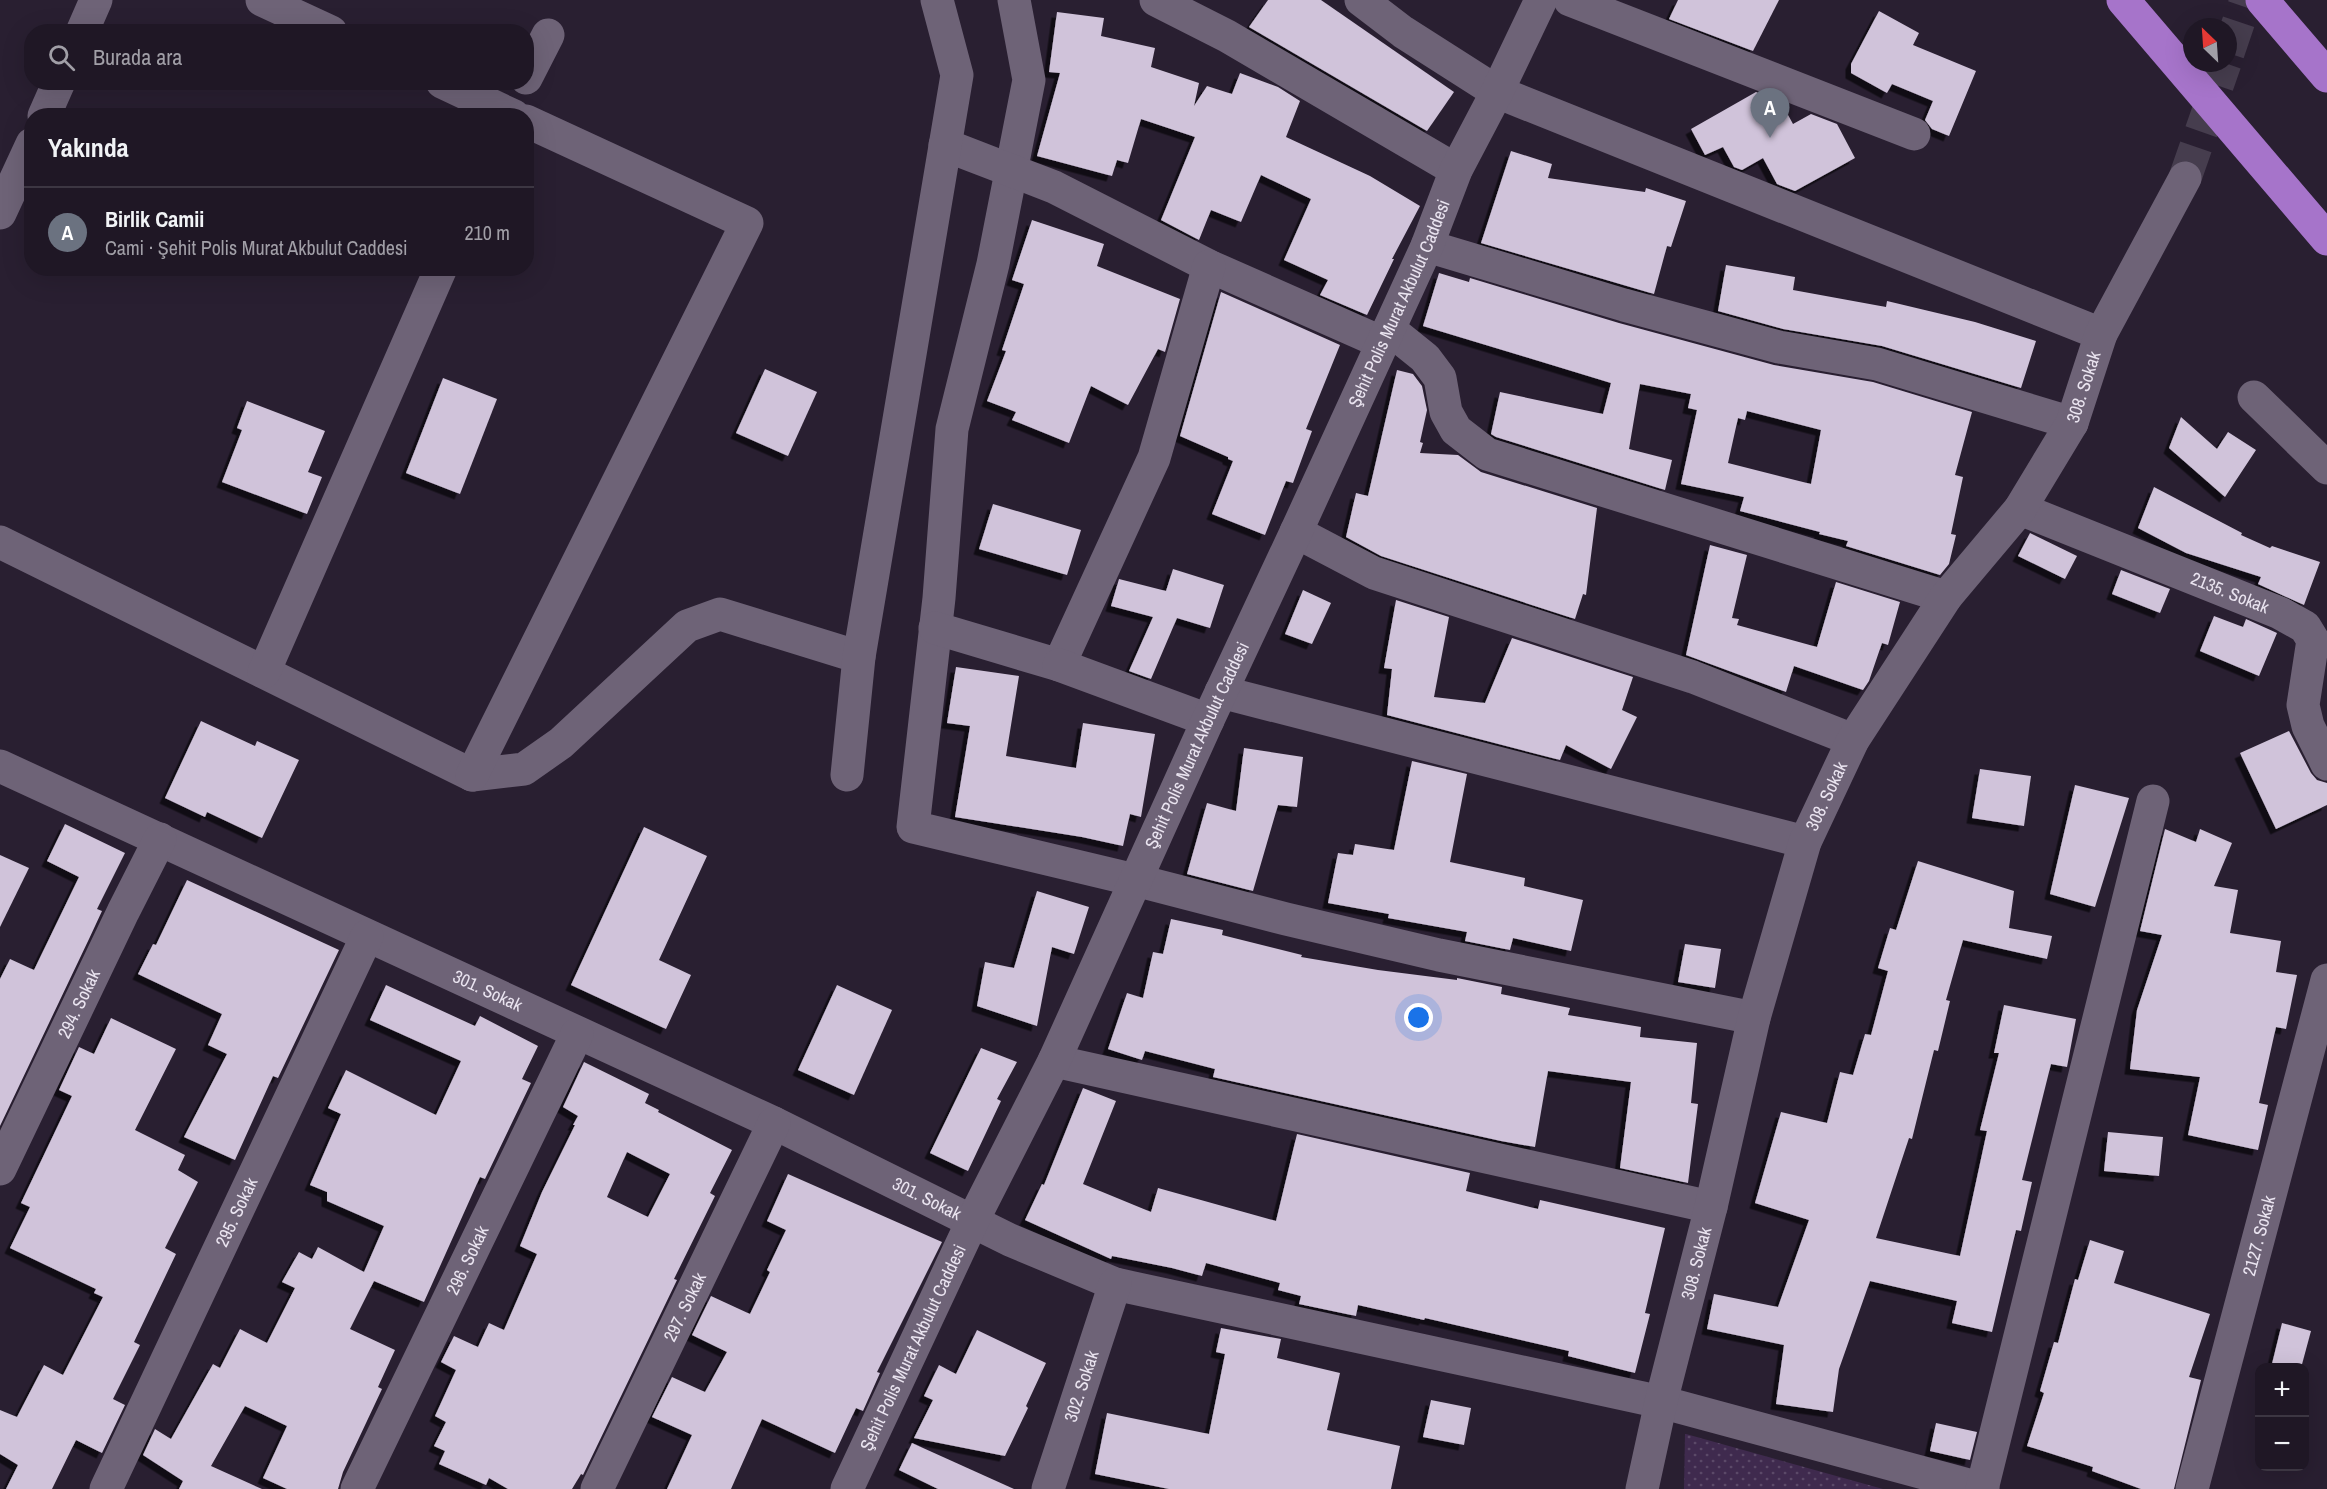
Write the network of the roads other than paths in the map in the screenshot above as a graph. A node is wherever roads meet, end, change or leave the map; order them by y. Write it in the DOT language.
graph roads {
  1 [pos="96,0"];
  2 [pos="262,0"];
  3 [pos="937,0"];
  4 [pos="1014,0"];
  5 [pos="1156,0"];
  6 [pos="1361,0"];
  7 [pos="1541,0"];
  8 [pos="1570,0"];
  9 [pos="2123,0"];
  10 [pos="2262,0"];
  11 [pos="86,24"];
  12 [pos="314,24"];
  13 [pos="548,35"];
  14 [pos="534,62"];
  15 [pos="2327,76"];
  16 [pos="55,90"];
  17 [pos="459,90"];
  18 [pos="522,90"];
  19 [pos="1497,92"];
  20 [pos="48,108"];
  21 [pos="498,108"];
  22 [pos="517,108"];
  23 [pos="534,125"];
  24 [pos="1914,134"];
  25 [pos="945,145"];
  26 [pos="24,161"];
  27 [pos="1012,169"];
  28 [pos="1456,170"];
  29 [pos="2185,178"];
  30 [pos="0,213"];
  31 [pos="2327,238"];
  32 [pos="1427,246"];
  33 [pos="1209,266"];
  34 [pos="437,276"];
  35 [pos="2101,334"];
  36 [pos="1386,336"];
  37 [pos="2254,397"];
  38 [pos="2072,423"];
  39 [pos="2327,468"];
  40 [pos="2020,509"];
  41 [pos="1296,532"];
  42 [pos="0,542"];
  43 [pos="1946,597"];
  44 [pos="935,628"];
  45 [pos="2320,639"];
  46 [pos="859,657"];
  47 [pos="1059,665"];
  48 [pos="264,672"];
  49 [pos="1214,706"];
  50 [pos="1853,740"];
  51 [pos="2327,764"];
  52 [pos="0,766"];
  53 [pos="472,775"];
  54 [pos="847,775"];
  55 [pos="2153,801"];
  56 [pos="160,839"];
  57 [pos="1805,842"];
  58 [pos="1135,880"];
  59 [pos="367,936"];
  60 [pos="2327,980"];
  61 [pos="1754,1018"];
  62 [pos="577,1034"];
  63 [pos="1053,1061"];
  64 [pos="774,1123"];
  65 [pos="0,1169"];
  66 [pos="1711,1208"];
  67 [pos="972,1222"];
  68 [pos="1115,1284"];
  69 [pos="1661,1402"];
  70 [pos="106,1489"];
  71 [pos="357,1489"];
  72 [pos="597,1489"];
  73 [pos="847,1489"];
  74 [pos="1048,1489"];
  75 [pos="1642,1489"];
  76 [pos="1982,1489"];
  77 [pos="2192,1489"];
  1 -- 11 [label="street"];
  2 -- 12 [label="street"];
  3 -- 25 [label="street"];
  4 -- 27 [label="street"];
  5 -- 28 [label="street"];
  6 -- 19 [label="street"];
  7 -- 19 [label="street, Şehit Polis Murat Akbulut Caddesi"];
  8 -- 24 [label="street"];
  9 -- 31 [label="highway"];
  10 -- 15 [label="highway"];
  13 -- 14 [label="street"];
  16 -- 20 [label="street"];
  17 -- 21 [label="street"];
  18 -- 22 [label="street"];
  19 -- 28 [label="street, Şehit Polis Murat Akbulut Caddesi"];
  19 -- 35 [label="street"];
  23 -- 53 [label="street"];
  25 -- 27 [label="street"];
  25 -- 46 [label="street"];
  26 -- 30 [label="street"];
  27 -- 33 [label="street"];
  27 -- 44 [label="street"];
  28 -- 32 [label="street, Şehit Polis Murat Akbulut Caddesi"];
  29 -- 35 [label="street, 308. Sokak"];
  32 -- 36 [label="street, Şehit Polis Murat Akbulut Caddesi"];
  32 -- 38 [label="street"];
  33 -- 36 [label="street"];
  33 -- 47 [label="street"];
  34 -- 48 [label="street"];
  35 -- 38 [label="street, 308. Sokak"];
  36 -- 41 [label="street, Şehit Polis Murat Akbulut Caddesi"];
  36 -- 43 [label="street"];
  37 -- 39 [label="street"];
  38 -- 40 [label="street, 308. Sokak"];
  40 -- 43 [label="street, 308. Sokak"];
  40 -- 45 [label="street, 2135. Sokak"];
  41 -- 49 [label="street, Şehit Polis Murat Akbulut Caddesi"];
  41 -- 50 [label="street"];
  42 -- 48 [label="street"];
  43 -- 50 [label="street, 308. Sokak"];
  44 -- 47 [label="street"];
  44 -- 58 [label="street"];
  45 -- 51 [label="street, 2135. Sokak"];
  46 -- 53 [label="street"];
  46 -- 54 [label="street"];
  47 -- 49 [label="street"];
  48 -- 53 [label="street"];
  49 -- 57 [label="street"];
  49 -- 58 [label="street, Şehit Polis Murat Akbulut Caddesi"];
  50 -- 57 [label="street, 308. Sokak"];
  52 -- 56 [label="street, 301. Sokak"];
  55 -- 76 [label="street"];
  56 -- 59 [label="street, 301. Sokak"];
  56 -- 65 [label="street, 294. Sokak"];
  57 -- 61 [label="street, 308. Sokak"];
  58 -- 61 [label="street"];
  58 -- 63 [label="street, Şehit Polis Murat Akbulut Caddesi"];
  59 -- 62 [label="street, 301. Sokak"];
  59 -- 70 [label="street, 295. Sokak"];
  60 -- 77 [label="street, 2127. Sokak"];
  61 -- 66 [label="street, 308. Sokak"];
  62 -- 64 [label="street, 301. Sokak"];
  62 -- 71 [label="street, 296. Sokak"];
  63 -- 66 [label="street"];
  63 -- 67 [label="street, Şehit Polis Murat Akbulut Caddesi"];
  64 -- 67 [label="street, 301. Sokak"];
  64 -- 72 [label="street, 297. Sokak"];
  66 -- 69 [label="street, 308. Sokak"];
  67 -- 68 [label="street, 301. Sokak"];
  67 -- 73 [label="street, Şehit Polis Murat Akbulut Caddesi"];
  68 -- 69 [label="street, 301. Sokak"];
  68 -- 74 [label="street, 302. Sokak"];
  69 -- 75 [label="street, 308. Sokak"];
  69 -- 76 [label="street, 301. Sokak"];
}
